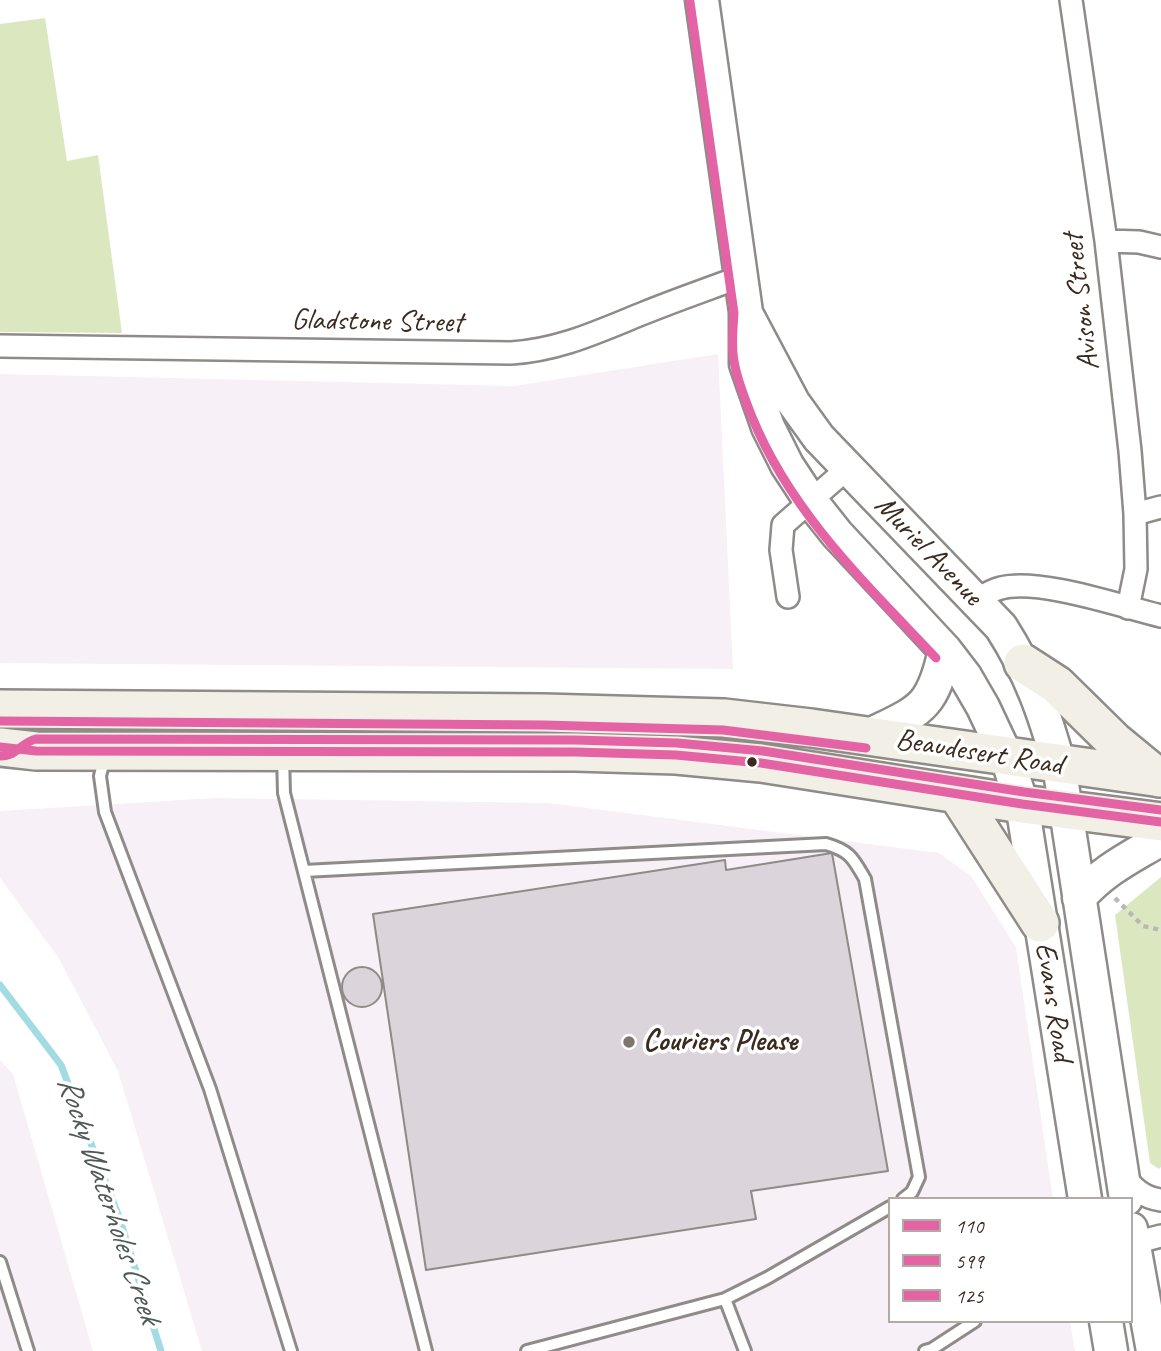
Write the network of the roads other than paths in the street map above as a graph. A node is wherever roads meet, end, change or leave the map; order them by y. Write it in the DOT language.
graph roads {
  1 [pos="702,0"];
  2 [pos="1071,0"];
  3 [pos="1106,241"];
  4 [pos="1161,247"];
  5 [pos="740,277"];
  6 [pos="746,312"];
  7 [pos="0,346"];
  8 [pos="848,468"];
  9 [pos="810,500"];
  10 [pos="1161,507"];
  11 [pos="1135,514"];
  12 [pos="788,597"];
  13 [pos="976,600"];
  14 [pos="1128,608"];
  15 [pos="1161,616"];
  16 [pos="946,650"];
  17 [pos="1023,663"];
  18 [pos="0,709"];
  19 [pos="868,736"];
  20 [pos="0,747"];
  21 [pos="107,750"];
  22 [pos="283,750"];
  23 [pos="36,751"];
  24 [pos="1007,758"];
  25 [pos="1059,765"];
  26 [pos="0,768"];
  27 [pos="1160,778"];
  28 [pos="957,794"];
  29 [pos="1022,804"];
  30 [pos="1068,810"];
  31 [pos="1161,822"];
  32 [pos="1161,839"];
  33 [pos="304,871"];
  34 [pos="1079,898"];
  35 [pos="1040,923"];
  36 [pos="1123,1185"];
  37 [pos="906,1197"];
  38 [pos="1085,1197"];
  39 [pos="1161,1200"];
  40 [pos="888,1209"];
  41 [pos="1139,1238"];
  42 [pos="0,1262"];
  43 [pos="725,1299"];
  44 [pos="972,1323"];
  45 [pos="1106,1323"];
  46 [pos="28,1351"];
  47 [pos="291,1351"];
  48 [pos="426,1351"];
  49 [pos="527,1351"];
  50 [pos="745,1351"];
  51 [pos="925,1351"];
  52 [pos="1111,1351"];
  53 [pos="1153,1351"];
  1 -- 5 [label="main road, Muriel Avenue"];
  2 -- 3 [label="street, Avison Street"];
  3 -- 4 [label="street"];
  3 -- 11 [label="street, Avison Street"];
  5 -- 6 [label="main road, Muriel Avenue"];
  5 -- 7 [label="street, Gladstone Street"];
  6 -- 8 [label="main road, Muriel Avenue"];
  6 -- 9 [label="main road, Muriel Avenue"];
  8 -- 9 [label="street"];
  8 -- 13 [label="main road, Muriel Avenue"];
  9 -- 12 [label="street"];
  9 -- 16 [label="main road, Muriel Avenue"];
  10 -- 11 [label="street"];
  11 -- 14 [label="street, Avison Street"];
  13 -- 14 [label="street"];
  13 -- 17 [label="main road, Muriel Avenue"];
  14 -- 15 [label="street"];
  16 -- 19 [label="main road"];
  16 -- 24 [label="main road, Muriel Avenue"];
  17 -- 25 [label="main road, Muriel Avenue"];
  17 -- 27 [label="highway"];
  18 -- 19 [label="highway, Beaudesert Road"];
  19 -- 24 [label="highway, Beaudesert Road"];
  20 -- 23 [label="highway, Beaudesert Road"];
  21 -- 22 [label="highway, Beaudesert Road"];
  21 -- 23 [label="highway, Beaudesert Road"];
  21 -- 47 [label="lane"];
  22 -- 28 [label="highway, Beaudesert Road"];
  22 -- 33 [label="lane"];
  23 -- 26 [label="highway"];
  24 -- 25 [label="highway, Beaudesert Road"];
  24 -- 29 [label="main road, Muriel Avenue"];
  25 -- 27 [label="highway, Beaudesert Road"];
  25 -- 30 [label="main road, Muriel Avenue"];
  28 -- 29 [label="highway, Beaudesert Road"];
  28 -- 35 [label="highway"];
  29 -- 30 [label="highway, Beaudesert Road"];
  29 -- 35 [label="main road, Evans Road"];
  30 -- 31 [label="highway, Beaudesert Road"];
  30 -- 34 [label="main road, Evans Road"];
  32 -- 34 [label="main road"];
  33 -- 37 [label="lane"];
  33 -- 48 [label="lane"];
  34 -- 36 [label="main road, Evans Road"];
  35 -- 38 [label="main road, Evans Road"];
  36 -- 39 [label="street"];
  40 -- 43 [label="lane"];
  41 -- 53 [label="main road"];
  42 -- 46 [label="lane"];
  43 -- 49 [label="lane"];
  43 -- 50 [label="lane"];
  44 -- 51 [label="lane"];
  45 -- 52 [label="main road"];
}
